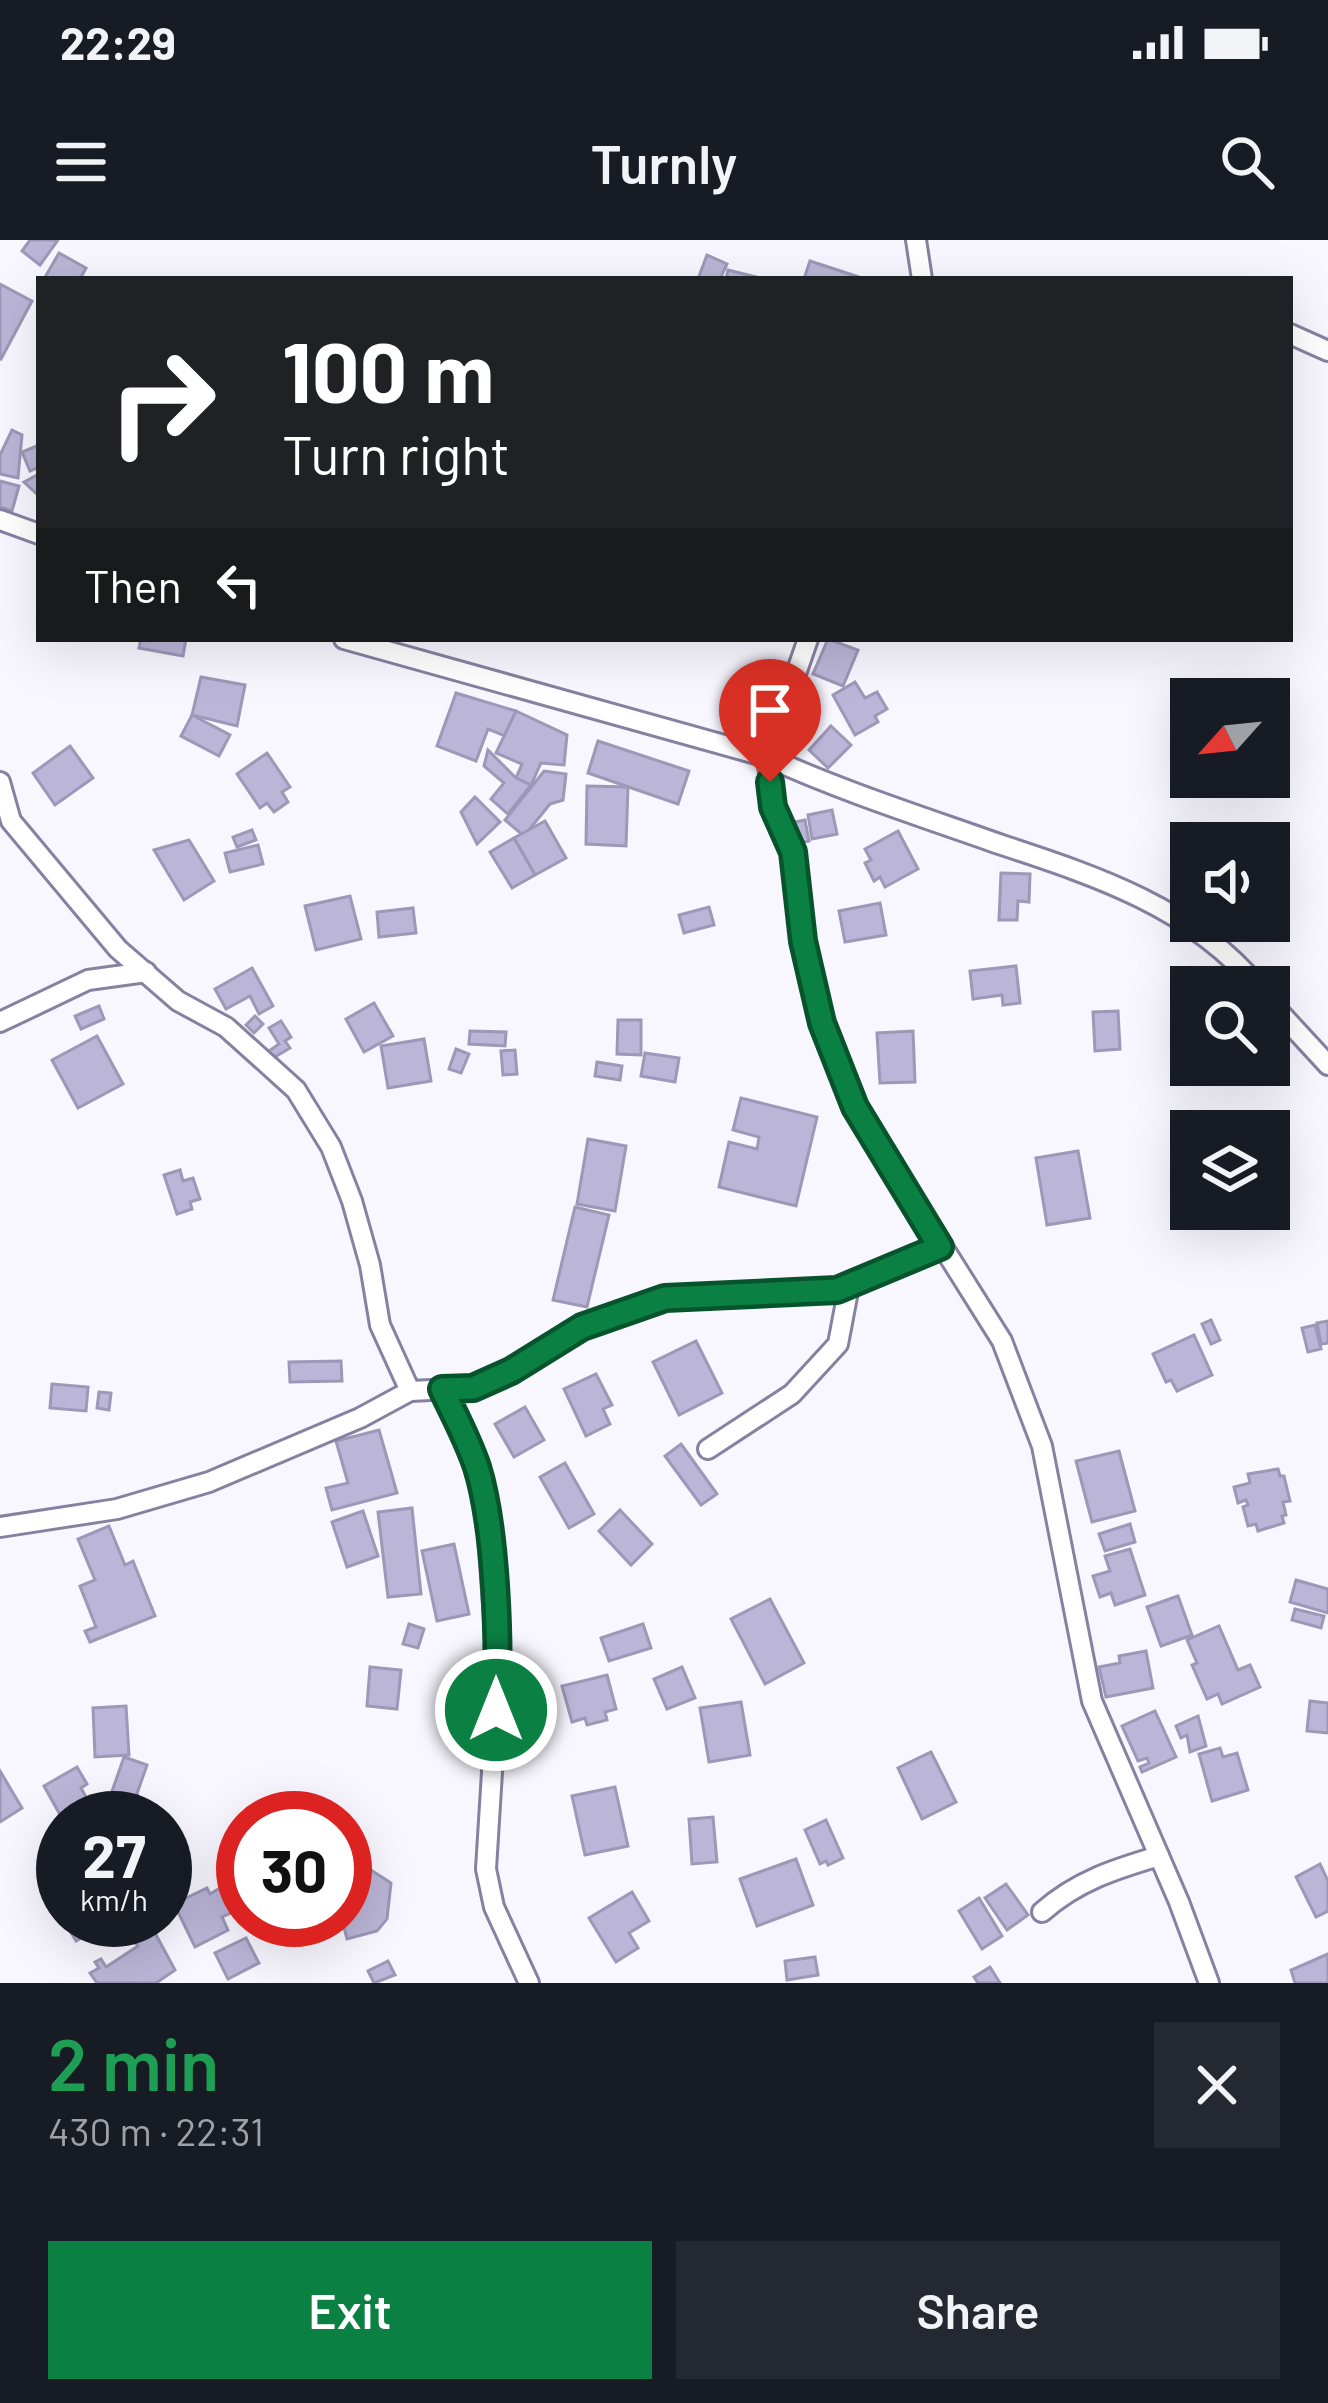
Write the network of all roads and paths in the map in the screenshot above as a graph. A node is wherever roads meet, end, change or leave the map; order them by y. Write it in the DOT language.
graph roads {
  1 [pos="916,240"];
  2 [pos="922,276"];
  3 [pos="1293,335"];
  4 [pos="1328,351"];
  5 [pos="0,520"];
  6 [pos="36,533"];
  7 [pos="355,642"];
  8 [pos="807,642"];
  9 [pos="767,757"];
  10 [pos="0,782"];
  11 [pos="1241,966"];
  12 [pos="146,972"];
  13 [pos="0,1022"];
  14 [pos="1290,1024"];
  15 [pos="1328,1065"];
  16 [pos="940,1247"];
  17 [pos="848,1286"];
  18 [pos="442,1389"];
  19 [pos="410,1391"];
  20 [pos="708,1448"];
  21 [pos="0,1527"];
  22 [pos="1159,1856"];
  23 [pos="1042,1912"];
  24 [pos="529,1983"];
  25 [pos="1209,1983"];
  1 -- 2 [label="street"];
  3 -- 4 [label="street"];
  5 -- 6 [label="street"];
  7 -- 9 [label="street"];
  8 -- 9 [label="street"];
  9 -- 11 [label="street"];
  9 -- 16 [label="street"];
  10 -- 12 [label="street"];
  12 -- 13 [label="street"];
  12 -- 19 [label="street"];
  14 -- 15 [label="street"];
  16 -- 17 [label="street"];
  16 -- 22 [label="street"];
  17 -- 18 [label="street"];
  17 -- 20 [label="street"];
  18 -- 19 [label="street"];
  18 -- 24 [label="street"];
  19 -- 21 [label="street"];
  22 -- 23 [label="street"];
  22 -- 25 [label="street"];
}
